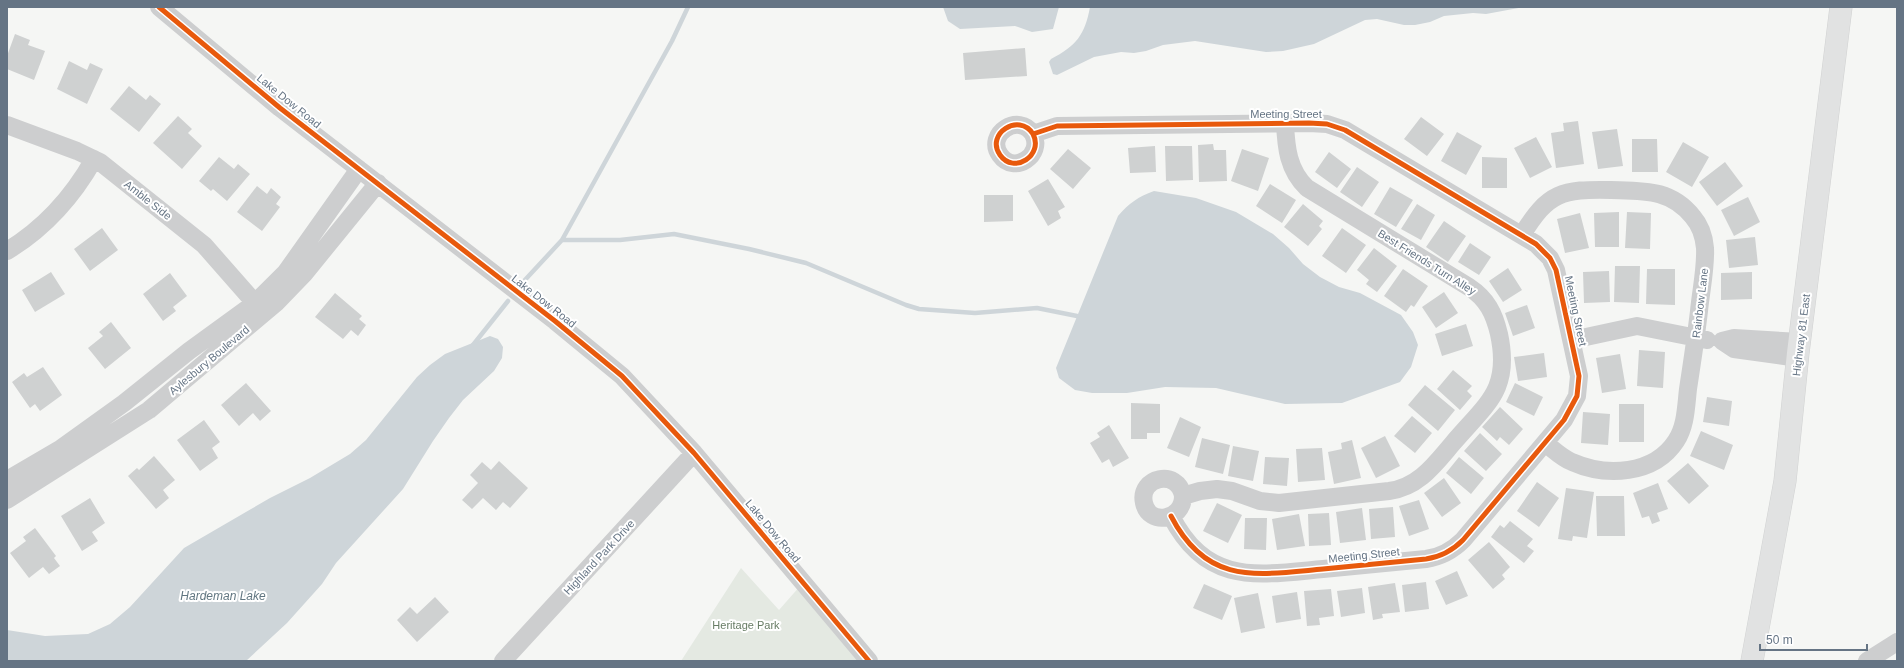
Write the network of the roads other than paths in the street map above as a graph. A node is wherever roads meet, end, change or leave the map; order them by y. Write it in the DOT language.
graph roads {
  1 [pos="159,7"];
  2 [pos="1841,7"];
  3 [pos="1285,123"];
  4 [pos="7,125"];
  5 [pos="1033,134"];
  6 [pos="94,159"];
  7 [pos="359,169"];
  8 [pos="378,183"];
  9 [pos="1522,235"];
  10 [pos="7,251"];
  11 [pos="260,308"];
  12 [pos="1695,338"];
  13 [pos="1572,340"];
  14 [pos="1799,350"];
  15 [pos="1545,443"];
  16 [pos="694,453"];
  17 [pos="7,480"];
  18 [pos="1183,496"];
  19 [pos="7,500"];
  20 [pos="1171,516"];
  21 [pos="1897,642"];
  22 [pos="504,661"];
  23 [pos="869,661"];
  24 [pos="1752,661"];
  25 [pos="1867,661"];
  1 -- 7 [label="street, Lake Dow Road"];
  2 -- 14 [label="main road, Highway 81 East"];
  3 -- 5 [label="street, Meeting Street"];
  3 -- 9 [label="street, Meeting Street"];
  3 -- 18 [label="street, Best Friends Turn Alley"];
  4 -- 6 [label="street, Amble Side"];
  6 -- 10 [label="street"];
  6 -- 11 [label="street, Amble Side"];
  7 -- 8 [label="street, Lake Dow Road"];
  7 -- 11 [label="street, Aylesbury Boulevard"];
  8 -- 11 [label="street, Aylesbury Boulevard"];
  8 -- 16 [label="street, Lake Dow Road"];
  9 -- 12 [label="street, Rainbow Lane"];
  9 -- 13 [label="street, Meeting Street"];
  11 -- 17 [label="street, Aylesbury Boulevard"];
  11 -- 19 [label="street, Aylesbury Boulevard"];
  12 -- 13 [label="street"];
  12 -- 14 [label="street"];
  12 -- 15 [label="street, Rainbow Lane"];
  13 -- 15 [label="street, Meeting Street"];
  14 -- 24 [label="main road, Highway 81 East"];
  15 -- 20 [label="street, Meeting Street"];
  16 -- 22 [label="street, Highland Park Drive"];
  16 -- 23 [label="street, Lake Dow Road"];
  18 -- 20 [label="street"];
  18 -- 20 [label="street"];
  21 -- 25 [label="street"];
}
